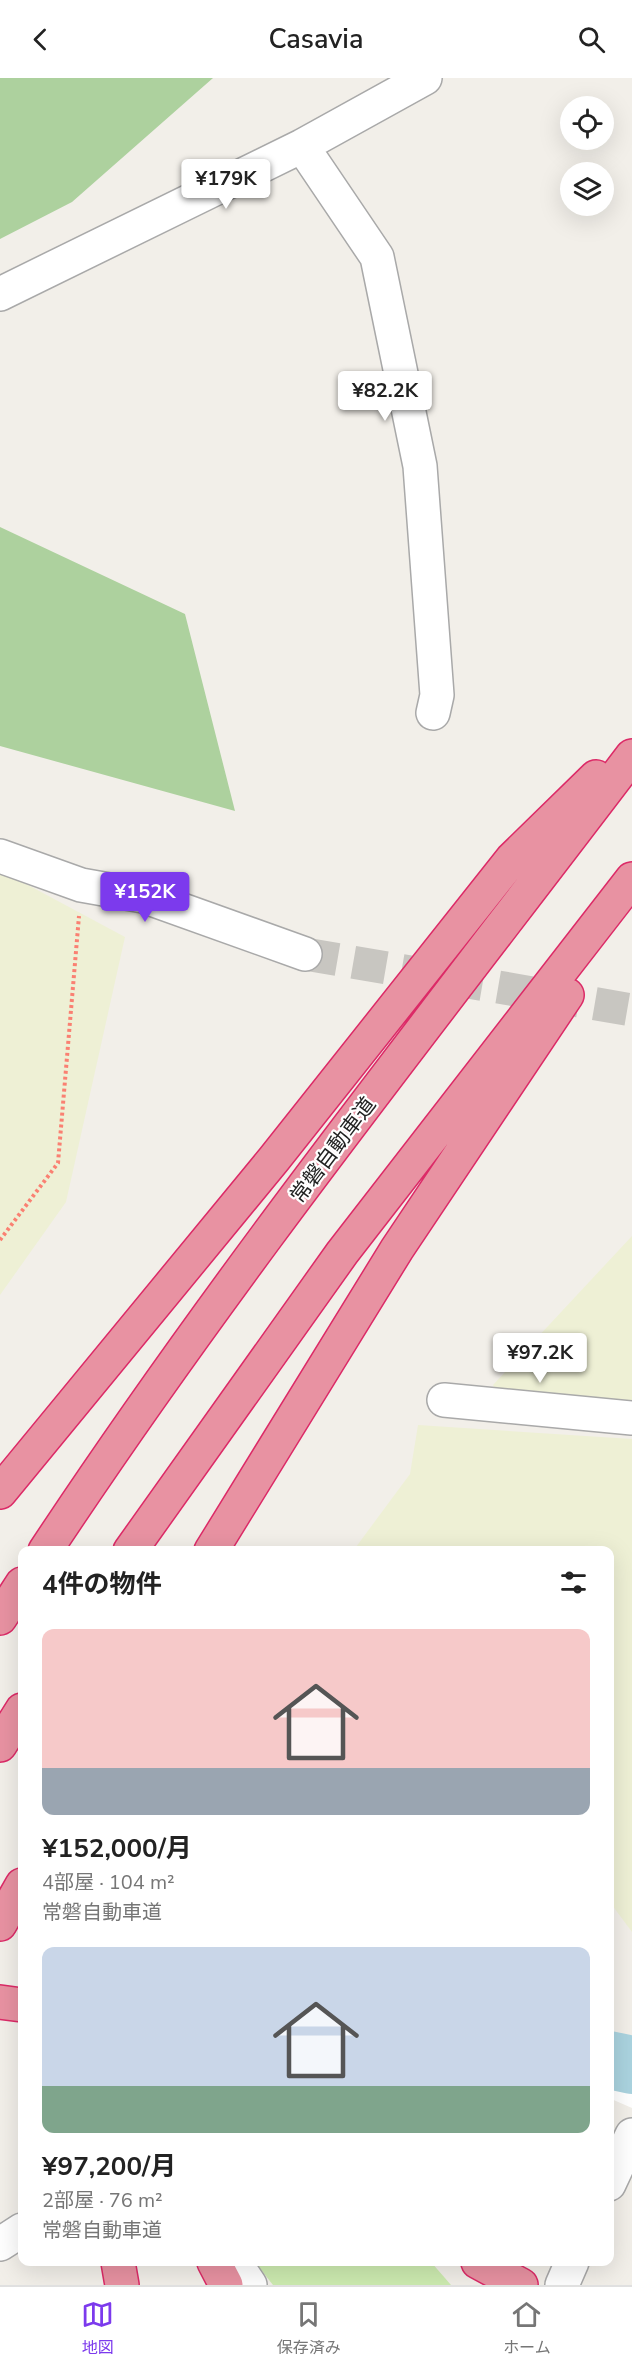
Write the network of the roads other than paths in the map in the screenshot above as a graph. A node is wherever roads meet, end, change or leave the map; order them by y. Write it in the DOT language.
graph roads {
  1 [pos="425,78"];
  2 [pos="302,146"];
  3 [pos="0,294"];
  4 [pos="433,713"];
  5 [pos="632,741"];
  6 [pos="632,756"];
  7 [pos="0,855"];
  8 [pos="632,879"];
  9 [pos="632,899"];
  10 [pos="305,954"];
  11 [pos="444,1400"];
  12 [pos="632,1418"];
  13 [pos="0,1492"];
  14 [pos="48,1546"];
  15 [pos="134,1546"];
  16 [pos="214,1546"];
  17 [pos="18,1590"];
  18 [pos="0,1618"];
  19 [pos="18,1716"];
  20 [pos="0,1745"];
  21 [pos="18,1892"];
  22 [pos="0,1924"];
  23 [pos="0,2002"];
  24 [pos="18,2004"];
  25 [pos="632,2135"];
  26 [pos="614,2173"];
  27 [pos="18,2233"];
  28 [pos="0,2244"];
  29 [pos="215,2266"];
  30 [pos="231,2266"];
  31 [pos="485,2266"];
  32 [pos="571,2266"];
  33 [pos="226,2285"];
  34 [pos="250,2285"];
  35 [pos="521,2285"];
  36 [pos="562,2285"];
  1 -- 2 [label="street"];
  2 -- 3 [label="street"];
  2 -- 4 [label="street"];
  5 -- 13 [label="highway"];
  6 -- 14 [label="highway, 常磐自動車道"];
  7 -- 10 [label="street"];
  8 -- 15 [label="highway"];
  9 -- 16 [label="highway"];
  11 -- 12 [label="street"];
  17 -- 18 [label="highway"];
  19 -- 20 [label="highway"];
  21 -- 22 [label="highway"];
  23 -- 24 [label="highway"];
  25 -- 26 [label="street"];
  27 -- 28 [label="street"];
  29 -- 33 [label="highway"];
  30 -- 34 [label="street"];
  31 -- 35 [label="highway"];
  32 -- 36 [label="street"];
}
